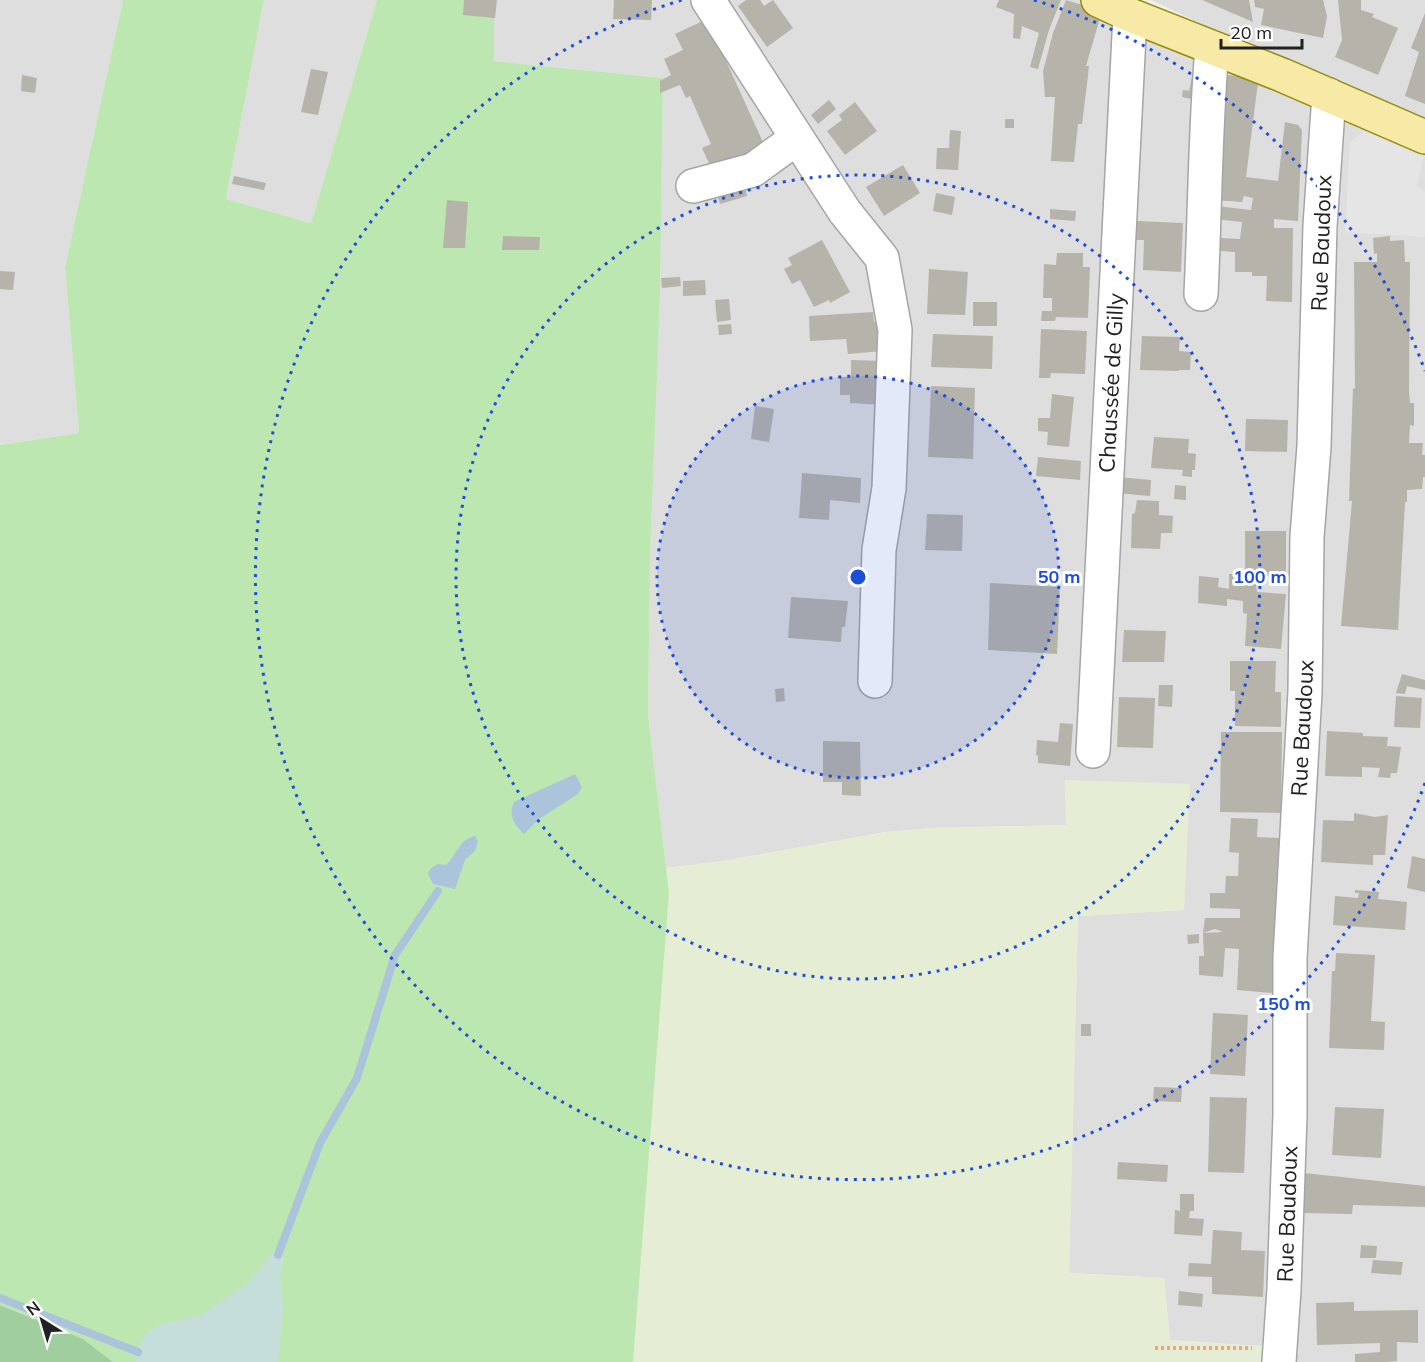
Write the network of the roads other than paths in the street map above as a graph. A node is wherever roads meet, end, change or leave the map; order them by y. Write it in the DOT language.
graph roads {
  1 [pos="708,0"];
  2 [pos="1098,0"];
  3 [pos="1130,15"];
  4 [pos="1212,48"];
  5 [pos="1329,95"];
  6 [pos="1425,137"];
  7 [pos="797,138"];
  8 [pos="693,186"];
  9 [pos="1201,294"];
  10 [pos="875,681"];
  11 [pos="1093,751"];
  12 [pos="1279,1355"];
  1 -- 7 [label="street"];
  2 -- 3 [label="main road"];
  3 -- 4 [label="main road"];
  3 -- 11 [label="street, Chaussée de Gilly"];
  4 -- 5 [label="main road"];
  4 -- 9 [label="street"];
  5 -- 6 [label="main road"];
  5 -- 12 [label="street, Rue Baudoux"];
  7 -- 8 [label="street"];
  7 -- 10 [label="street"];
}
